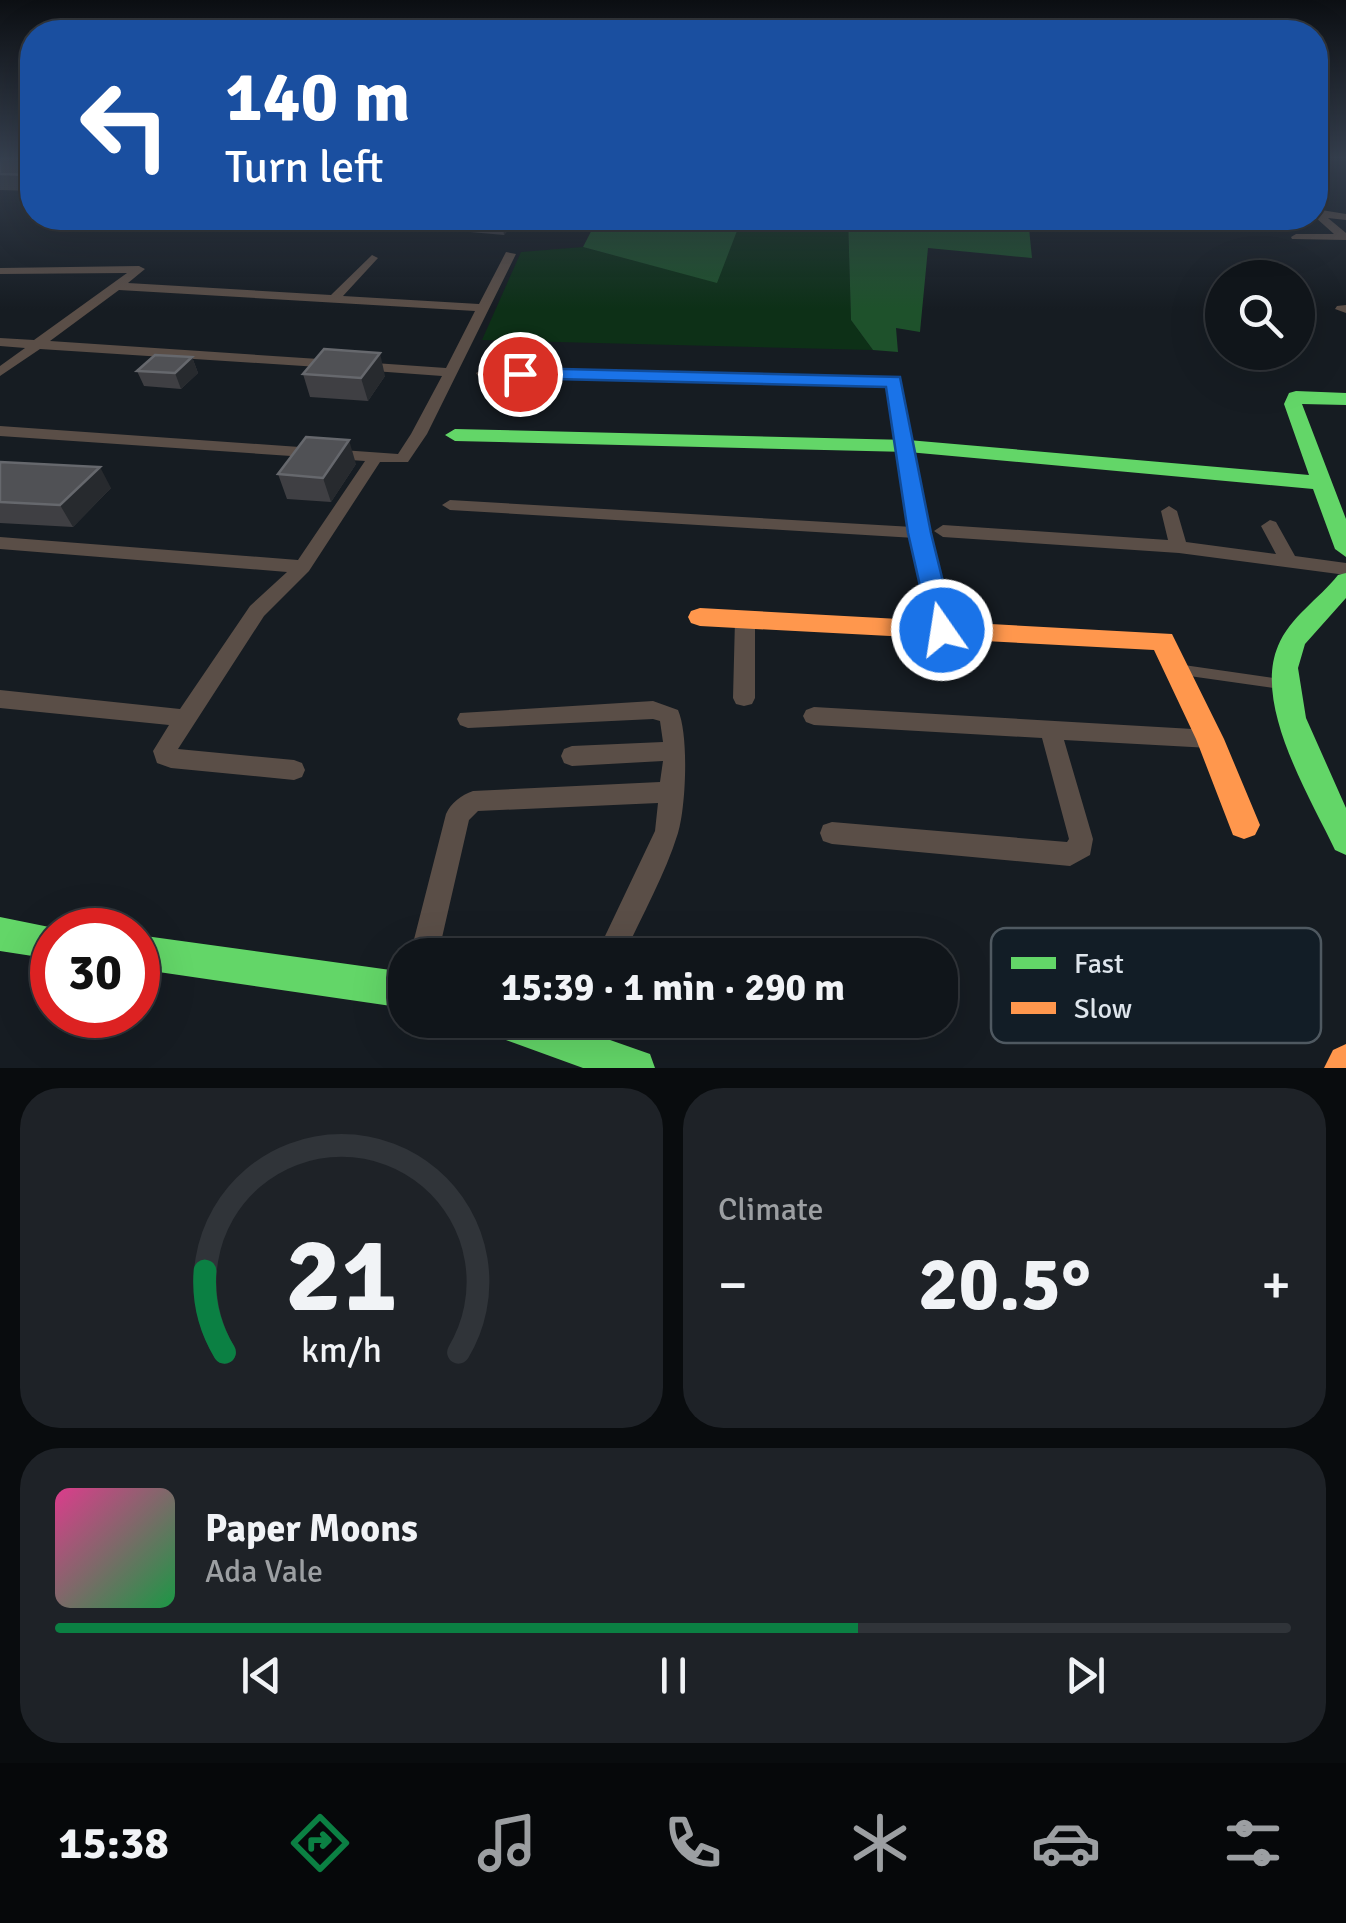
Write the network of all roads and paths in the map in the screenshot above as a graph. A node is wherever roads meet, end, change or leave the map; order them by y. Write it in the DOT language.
graph roads {
  1 [pos="1328,224"];
  2 [pos="1296,237"];
  3 [pos="510,254"];
  4 [pos="372,258"];
  5 [pos="0,271"];
  6 [pos="118,286"];
  7 [pos="334,299"];
  8 [pos="480,308"];
  9 [pos="0,342"];
  10 [pos="38,344"];
  11 [pos="0,372"];
  12 [pos="450,372"];
  13 [pos="483,373"];
  14 [pos="1346,399"];
  15 [pos="0,431"];
  16 [pos="454,435"];
  17 [pos="908,446"];
  18 [pos="374,459"];
  19 [pos="1322,484"];
  20 [pos="450,505"];
  21 [pos="1169,511"];
  22 [pos="1270,526"];
  23 [pos="943,532"];
  24 [pos="920,533"];
  25 [pos="0,543"];
  26 [pos="1179,547"];
  27 [pos="1346,550"];
  28 [pos="1288,561"];
  29 [pos="303,567"];
  30 [pos="1346,568"];
  31 [pos="1346,581"];
  32 [pos="700,618"];
  33 [pos="745,620"];
  34 [pos="942,630"];
  35 [pos="1176,668"];
  36 [pos="1284,685"];
  37 [pos="0,698"];
  38 [pos="744,698"];
  39 [pos="814,716"];
  40 [pos="186,718"];
  41 [pos="468,719"];
  42 [pos="1050,730"];
  43 [pos="1210,739"];
  44 [pos="675,751"];
  45 [pos="572,756"];
  46 [pos="294,770"];
  47 [pos="671,792"];
  48 [pos="1244,826"];
  49 [pos="832,833"];
  50 [pos="1346,840"];
  51 [pos="0,934"];
  52 [pos="428,938"];
  53 [pos="618,938"];
  54 [pos="30,939"];
  55 [pos="160,955"];
  56 [pos="388,988"];
  57 [pos="586,1038"];
  58 [pos="636,1068"];
  1 -- 2 [label="street"];
  3 -- 8 [label="street"];
  4 -- 7 [label="street"];
  5 -- 6 [label="street"];
  6 -- 7 [label="street"];
  6 -- 10 [label="street"];
  7 -- 8 [label="street"];
  8 -- 12 [label="street"];
  9 -- 10 [label="street"];
  10 -- 11 [label="street"];
  10 -- 12 [label="street"];
  12 -- 18 [label="street"];
  13 -- 17 [label="street"];
  14 -- 19 [label="street"];
  15 -- 18 [label="street"];
  16 -- 17 [label="street"];
  17 -- 19 [label="street"];
  17 -- 24 [label="street"];
  18 -- 29 [label="street"];
  19 -- 27 [label="street"];
  20 -- 24 [label="street"];
  21 -- 26 [label="street"];
  22 -- 28 [label="street"];
  23 -- 26 [label="street"];
  24 -- 34 [label="street"];
  25 -- 29 [label="street"];
  26 -- 28 [label="street"];
  28 -- 30 [label="street"];
  29 -- 40 [label="street"];
  31 -- 36 [label="street"];
  32 -- 33 [label="street"];
  33 -- 34 [label="street"];
  33 -- 38 [label="street"];
  34 -- 35 [label="street"];
  35 -- 36 [label="lane"];
  35 -- 43 [label="street"];
  36 -- 50 [label="street"];
  37 -- 40 [label="street"];
  39 -- 42 [label="street"];
  40 -- 46 [label="street"];
  41 -- 44 [label="street"];
  42 -- 43 [label="street"];
  42 -- 49 [label="street"];
  43 -- 48 [label="street"];
  44 -- 45 [label="street"];
  44 -- 47 [label="street"];
  47 -- 52 [label="street"];
  47 -- 53 [label="street"];
  51 -- 54 [label="street"];
  55 -- 56 [label="street"];
  57 -- 58 [label="street"];
}
